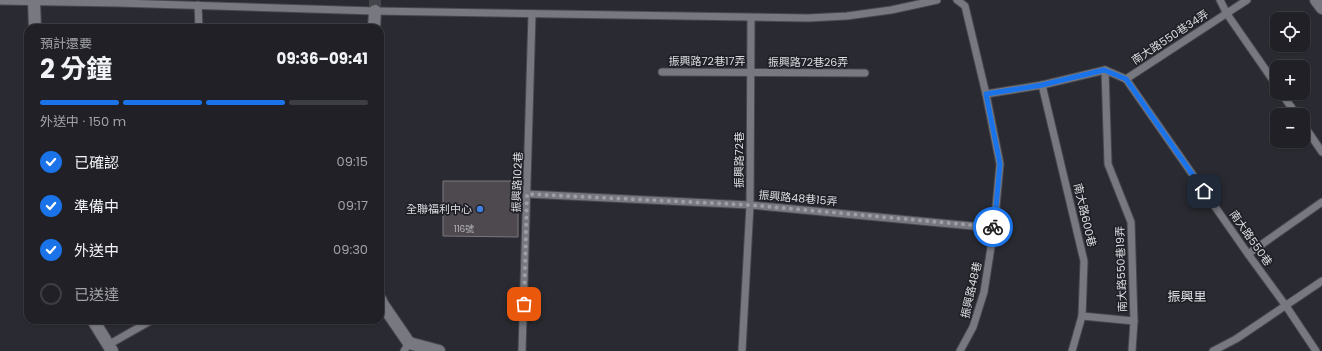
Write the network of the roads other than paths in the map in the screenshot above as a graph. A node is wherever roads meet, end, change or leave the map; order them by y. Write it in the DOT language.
graph roads {
  1 [pos="937,0"];
  2 [pos="957,0"];
  3 [pos="1220,0"];
  4 [pos="1247,0"];
  5 [pos="1316,0"];
  6 [pos="0,1"];
  7 [pos="34,2"];
  8 [pos="198,5"];
  9 [pos="1322,8"];
  10 [pos="375,11"];
  11 [pos="532,14"];
  12 [pos="1227,14"];
  13 [pos="751,18"];
  14 [pos="35,24"];
  15 [pos="199,24"];
  16 [pos="374,24"];
  17 [pos="1104,70"];
  18 [pos="662,72"];
  19 [pos="751,73"];
  20 [pos="865,73"];
  21 [pos="1270,76"];
  22 [pos="1126,79"];
  23 [pos="1042,85"];
  24 [pos="986,94"];
  25 [pos="1310,134"];
  26 [pos="1322,152"];
  27 [pos="527,194"];
  28 [pos="1322,202"];
  29 [pos="750,205"];
  30 [pos="994,228"];
  31 [pos="1248,254"];
  32 [pos="1322,281"];
  33 [pos="1286,306"];
  34 [pos="384,307"];
  35 [pos="1082,316"];
  36 [pos="1134,321"];
  37 [pos="95,324"];
  38 [pos="146,324"];
  39 [pos="407,347"];
  40 [pos="110,348"];
  41 [pos="439,351"];
  42 [pos="522,351"];
  43 [pos="742,351"];
  44 [pos="960,351"];
  45 [pos="1072,351"];
  46 [pos="1132,351"];
  47 [pos="1213,351"];
  48 [pos="1316,351"];
  1 -- 13 [label="lane"];
  2 -- 24 [label="lane, 振興路48巷"];
  3 -- 12 [label="lane"];
  4 -- 12 [label="lane, 南大路550巷34弄"];
  5 -- 9 [label="street"];
  6 -- 7 [label="lane"];
  7 -- 8 [label="lane"];
  7 -- 14 [label="street"];
  8 -- 10 [label="lane"];
  8 -- 15 [label="lane"];
  10 -- 11 [label="lane"];
  10 -- 16 [label="street"];
  11 -- 13 [label="lane"];
  11 -- 27 [label="lane, 振興路102巷"];
  12 -- 21 [label="lane"];
  12 -- 22 [label="lane, 南大路550巷34弄"];
  13 -- 19 [label="lane, 振興路72巷"];
  17 -- 22 [label="lane"];
  17 -- 23 [label="lane"];
  17 -- 36 [label="lane, 南大路550巷19弄"];
  18 -- 19 [label="lane, 振興路72巷17弄"];
  19 -- 20 [label="lane, 振興路72巷26弄"];
  19 -- 29 [label="lane, 振興路72巷"];
  22 -- 31 [label="lane, 南大路550巷"];
  23 -- 24 [label="lane"];
  23 -- 35 [label="lane, 南大路600巷"];
  24 -- 30 [label="lane, 振興路48巷"];
  25 -- 26 [label="lane"];
  27 -- 29 [label="lane, 振興路48巷15弄"];
  27 -- 42 [label="lane, 振興路102巷"];
  28 -- 31 [label="lane"];
  29 -- 30 [label="lane, 振興路48巷15弄"];
  29 -- 43 [label="lane, 振興路72巷"];
  30 -- 44 [label="lane, 振興路48巷"];
  31 -- 33 [label="lane, 南大路550巷"];
  32 -- 33 [label="lane"];
  33 -- 47 [label="lane"];
  33 -- 48 [label="lane, 南大路550巷"];
  34 -- 39 [label="street"];
  35 -- 36 [label="lane"];
  35 -- 45 [label="lane, 南大路600巷"];
  36 -- 46 [label="lane, 南大路550巷19弄"];
  37 -- 40 [label="street"];
  38 -- 40 [label="lane"];
  39 -- 41 [label="street"];
}
